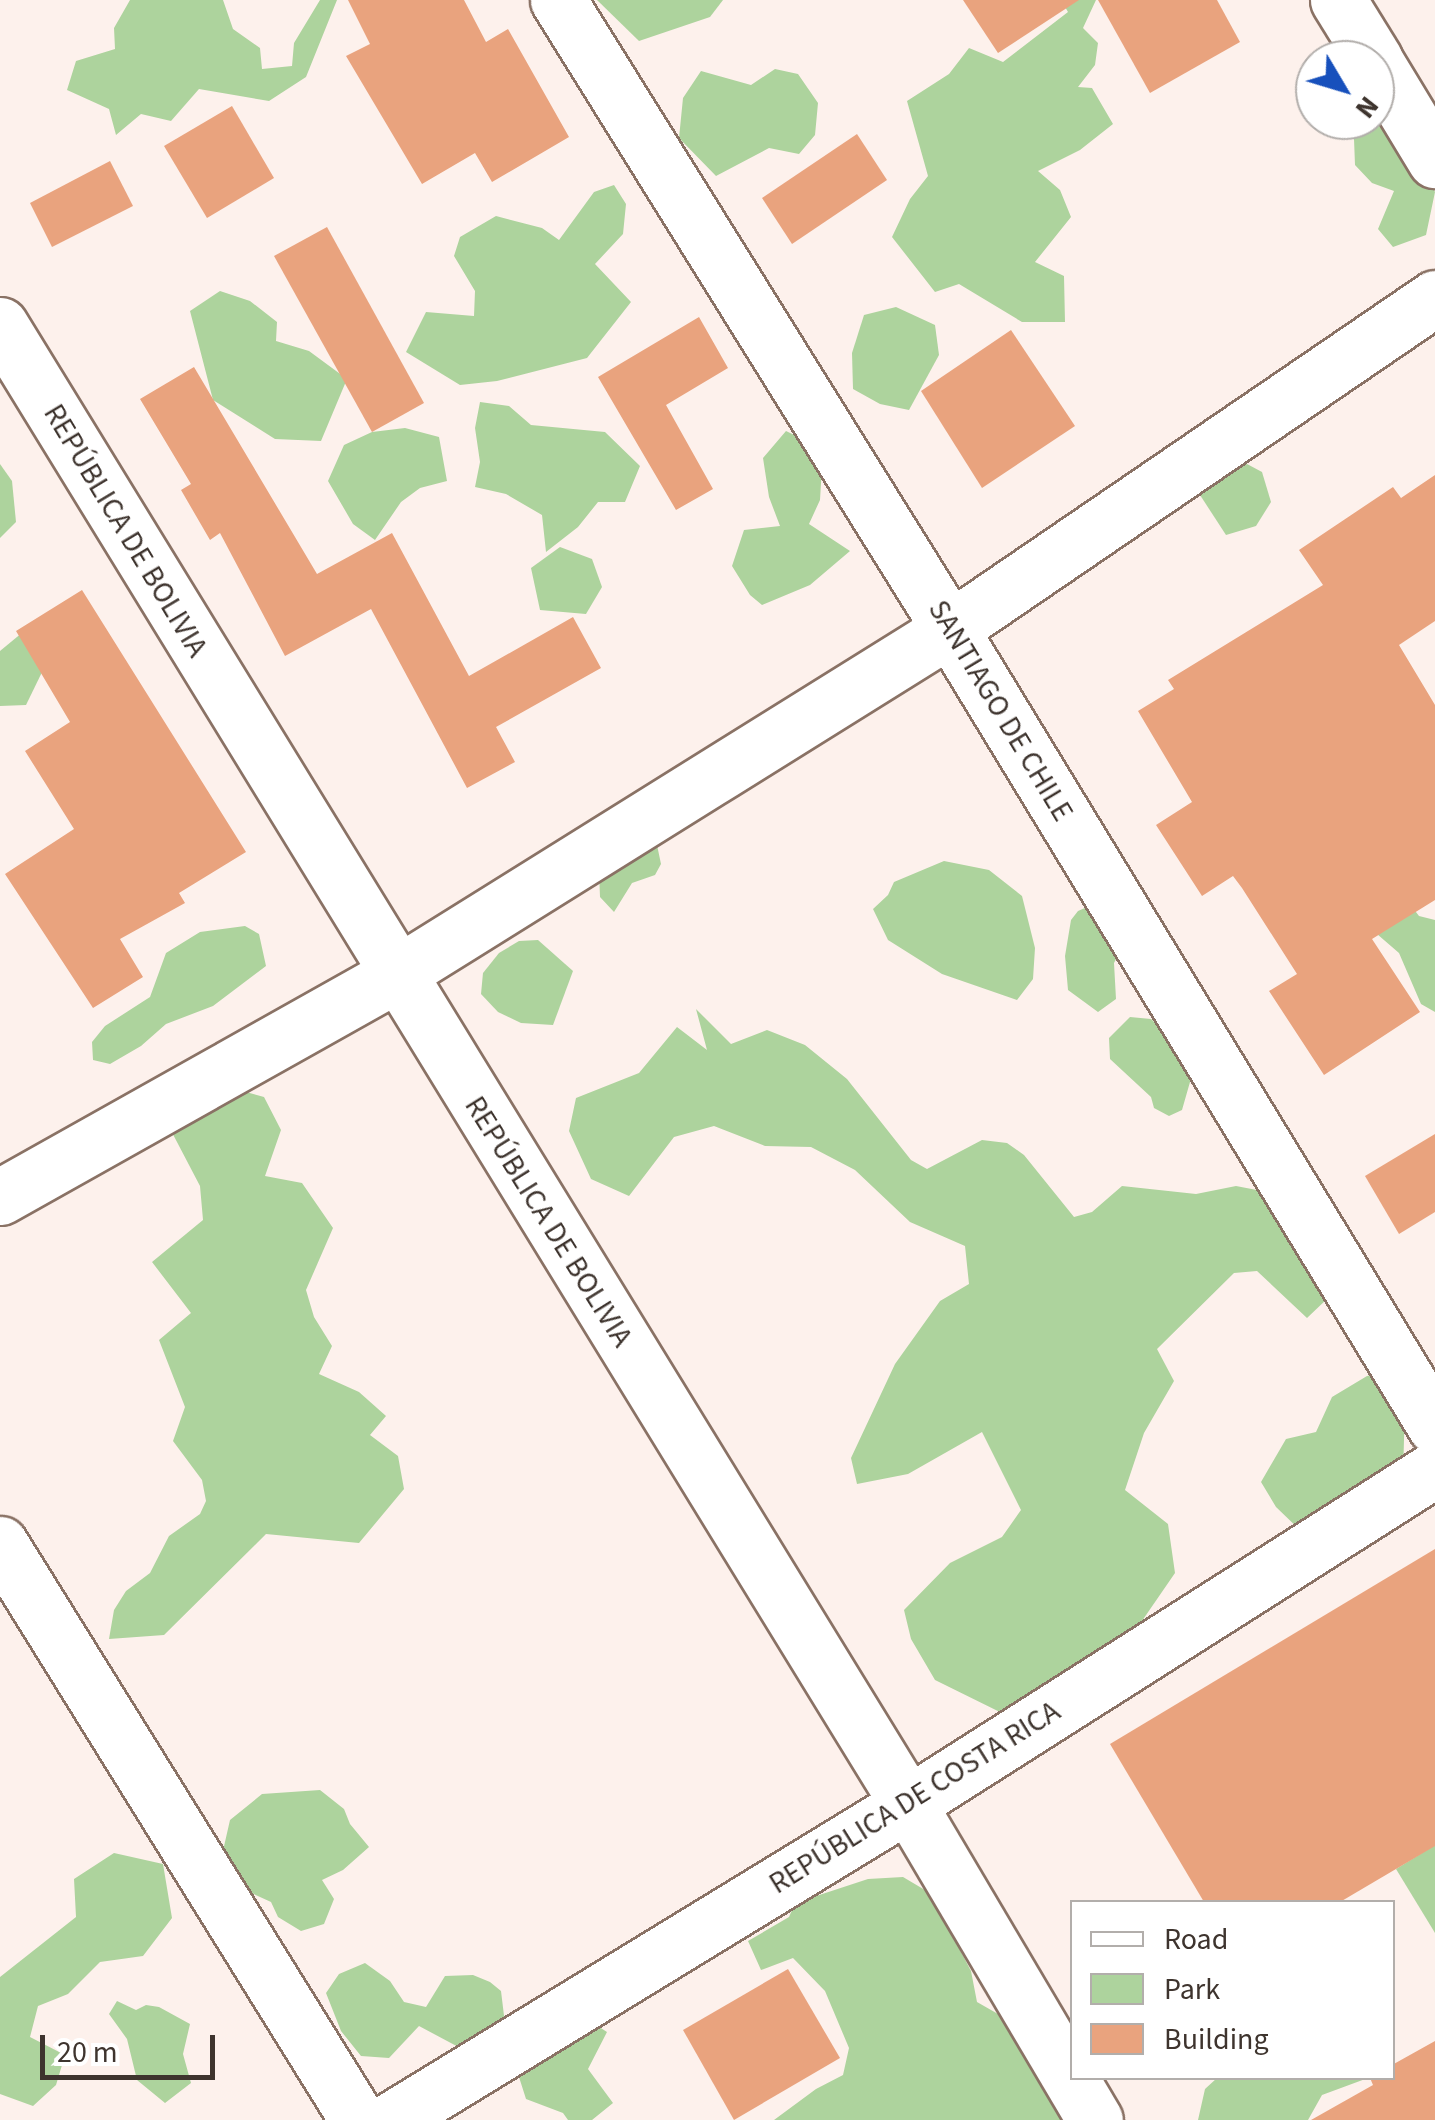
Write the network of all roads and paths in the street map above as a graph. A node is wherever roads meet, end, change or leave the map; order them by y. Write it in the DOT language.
graph roads {
  1 [pos="558,0"];
  2 [pos="1338,0"];
  3 [pos="1363,40"];
  4 [pos="1395,93"];
  5 [pos="1435,160"];
  6 [pos="1435,298"];
  7 [pos="0,325"];
  8 [pos="950,629"];
  9 [pos="395,975"];
  10 [pos="0,1197"];
  11 [pos="1435,1426"];
  12 [pos="1435,1469"];
  13 [pos="0,1544"];
  14 [pos="908,1804"];
  15 [pos="1070,2078"];
  16 [pos="1071,2080"];
  17 [pos="358,2120"];
  18 [pos="391,2120"];
  19 [pos="1095,2120"];
  1 -- 8 [label="street, SANTIAGO DE CHILE"];
  2 -- 3 [label="street"];
  4 -- 5 [label="street"];
  6 -- 8 [label="street"];
  7 -- 9 [label="street, REPÚBLICA DE BOLIVIA"];
  8 -- 9 [label="street"];
  8 -- 11 [label="street, SANTIAGO DE CHILE"];
  9 -- 10 [label="street"];
  9 -- 14 [label="street, REPÚBLICA DE BOLIVIA"];
  12 -- 14 [label="street, REPÚBLICA DE COSTA RICA"];
  13 -- 17 [label="street"];
  14 -- 15 [label="street, REPÚBLICA DE BOLIVIA"];
  14 -- 18 [label="street, REPÚBLICA DE COSTA RICA"];
  16 -- 19 [label="street, REPÚBLICA DE BOLIVIA"];
}
